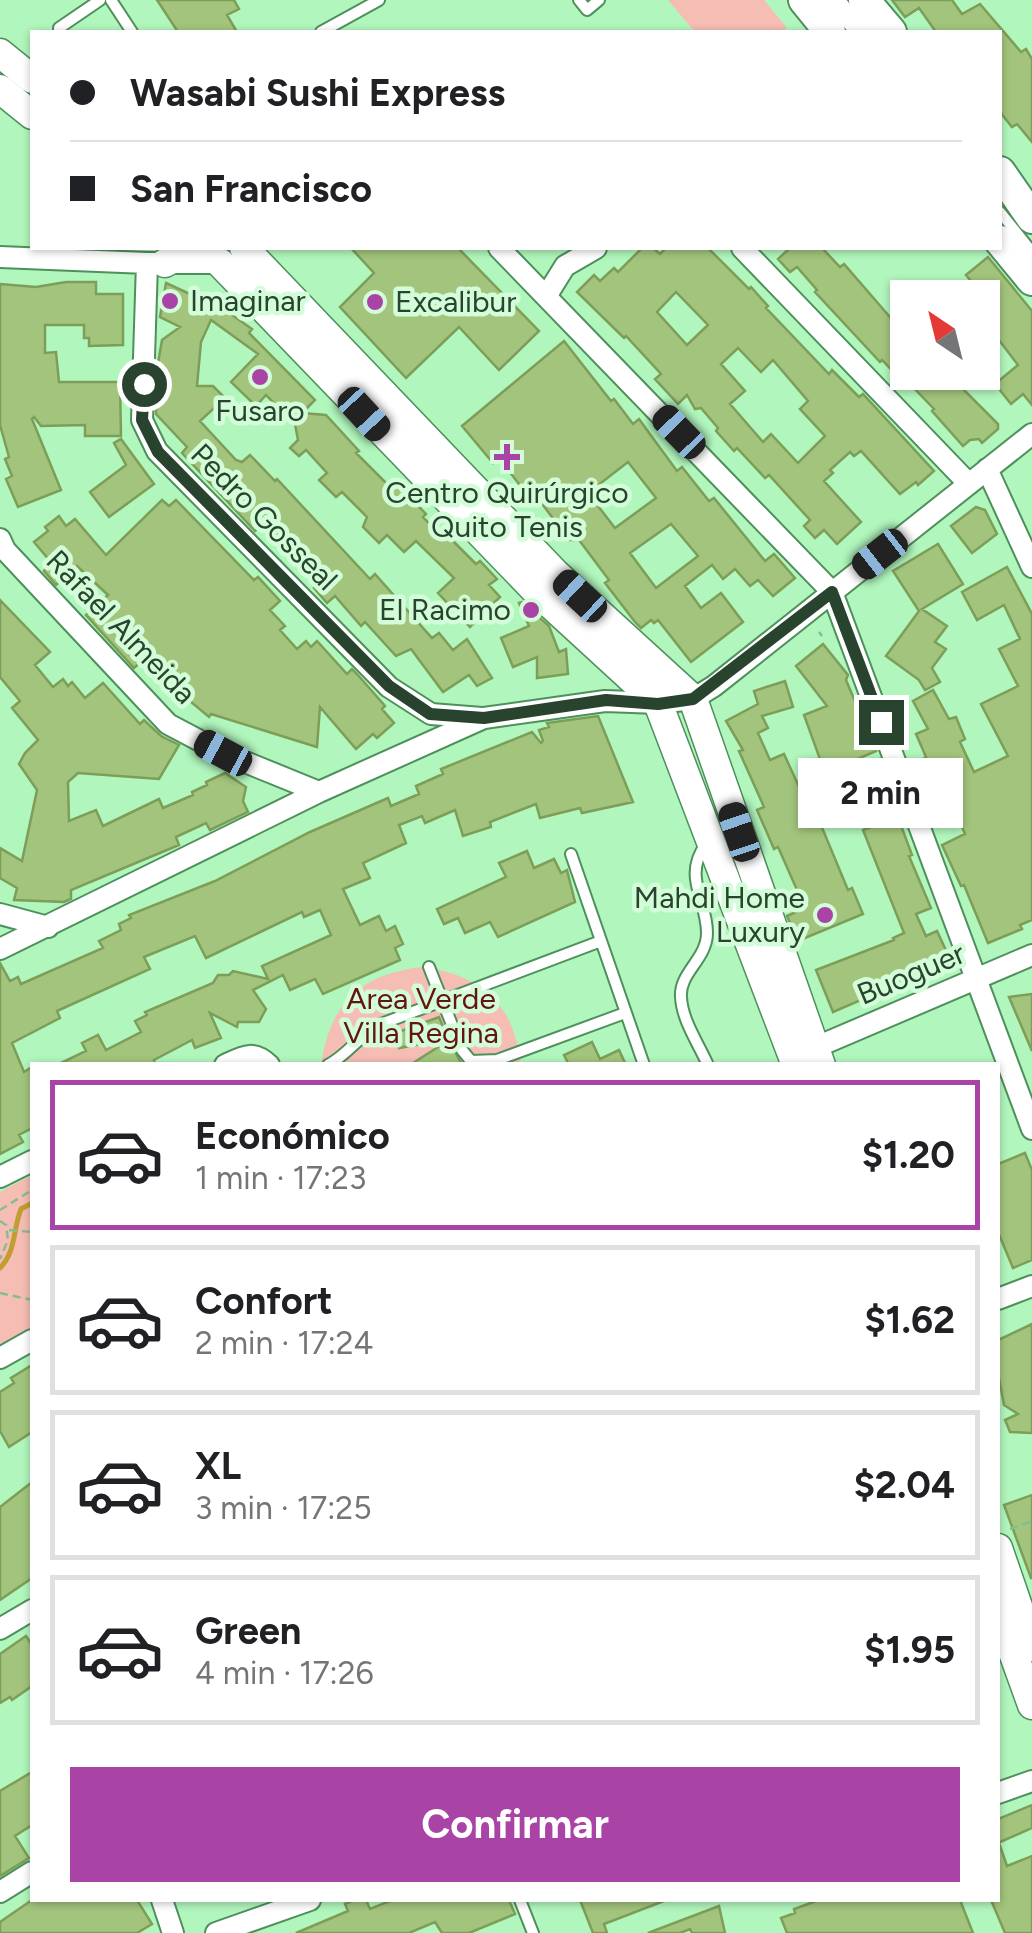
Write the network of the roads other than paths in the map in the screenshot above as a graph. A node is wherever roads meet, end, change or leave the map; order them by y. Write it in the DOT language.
graph roads {
  1 [pos="100,0"];
  2 [pos="110,0"];
  3 [pos="379,0"];
  4 [pos="579,0"];
  5 [pos="599,0"];
  6 [pos="804,0"];
  7 [pos="828,0"];
  8 [pos="840,0"];
  9 [pos="864,0"];
  10 [pos="59,30"];
  11 [pos="131,30"];
  12 [pos="325,30"];
  13 [pos="828,30"];
  14 [pos="853,30"];
  15 [pos="866,30"];
  16 [pos="889,30"];
  17 [pos="0,53"];
  18 [pos="30,77"];
  19 [pos="0,89"];
  20 [pos="30,113"];
  21 [pos="1002,172"];
  22 [pos="1002,173"];
  23 [pos="1002,197"];
  24 [pos="1032,207"];
  25 [pos="1002,214"];
  26 [pos="1032,218"];
  27 [pos="1032,234"];
  28 [pos="1002,243"];
  29 [pos="501,250"];
  30 [pos="592,250"];
  31 [pos="744,250"];
  32 [pos="225,251"];
  33 [pos="1032,252"];
  34 [pos="0,257"];
  35 [pos="165,258"];
  36 [pos="1032,280"];
  37 [pos="546,295"];
  38 [pos="1032,434"];
  39 [pos="987,469"];
  40 [pos="969,484"];
  41 [pos="0,539"];
  42 [pos="1032,567"];
  43 [pos="832,592"];
  44 [pos="693,699"];
  45 [pos="658,704"];
  46 [pos="484,718"];
  47 [pos="320,792"];
  48 [pos="710,839"];
  49 [pos="571,854"];
  50 [pos="0,914"];
  51 [pos="48,926"];
  52 [pos="600,941"];
  53 [pos="0,949"];
  54 [pos="1032,955"];
  55 [pos="429,967"];
  56 [pos="977,979"];
  57 [pos="442,1002"];
  58 [pos="625,1013"];
  59 [pos="340,1058"];
  60 [pos="810,1059"];
  61 [pos="231,1062"];
  62 [pos="267,1062"];
  63 [pos="333,1062"];
  64 [pos="346,1062"];
  65 [pos="643,1062"];
  66 [pos="707,1062"];
  67 [pos="1032,1129"];
  68 [pos="30,1162"];
  69 [pos="0,1177"];
  70 [pos="1032,1286"];
  71 [pos="1000,1299"];
  72 [pos="30,1341"];
  73 [pos="0,1358"];
  74 [pos="1000,1540"];
  75 [pos="30,1611"];
  76 [pos="1000,1615"];
  77 [pos="0,1629"];
  78 [pos="1018,1648"];
  79 [pos="1032,1705"];
  80 [pos="1032,1781"];
  81 [pos="1000,1792"];
  82 [pos="30,1873"];
  83 [pos="0,1892"];
  84 [pos="163,1902"];
  85 [pos="304,1902"];
  86 [pos="521,1902"];
  87 [pos="173,1933"];
  88 [pos="216,1933"];
  89 [pos="533,1933"];
  1 -- 10 [label="lane"];
  2 -- 11 [label="lane"];
  3 -- 12 [label="lane"];
  4 -- 5 [label="lane"];
  6 -- 13 [label="main road"];
  7 -- 14 [label="lane"];
  8 -- 15 [label="lane"];
  9 -- 16 [label="main road"];
  17 -- 18 [label="street"];
  19 -- 20 [label="street"];
  21 -- 24 [label="main road"];
  22 -- 26 [label="main road"];
  23 -- 27 [label="lane"];
  25 -- 33 [label="lane"];
  28 -- 36 [label="main road"];
  29 -- 37 [label="street"];
  30 -- 37 [label="street"];
  31 -- 40 [label="street"];
  32 -- 35 [label="street"];
  32 -- 44 [label="street"];
  32 -- 45 [label="street"];
  34 -- 35 [label="street"];
  35 -- 46 [label="street, Pedro Gosseal"];
  37 -- 43 [label="street"];
  38 -- 39 [label="street"];
  39 -- 40 [label="street"];
  39 -- 42 [label="street"];
  40 -- 43 [label="street"];
  41 -- 47 [label="street, Rafael Almeida"];
  43 -- 44 [label="street"];
  43 -- 56 [label="street"];
  44 -- 45 [label="street"];
  44 -- 60 [label="street"];
  45 -- 46 [label="street"];
  45 -- 48 [label="street"];
  46 -- 47 [label="street"];
  47 -- 51 [label="street"];
  48 -- 60 [label="street"];
  48 -- 66 [label="lane"];
  49 -- 52 [label="lane"];
  50 -- 51 [label="street"];
  51 -- 53 [label="street"];
  52 -- 57 [label="lane"];
  52 -- 58 [label="lane"];
  54 -- 56 [label="street, Buoguer"];
  55 -- 57 [label="lane"];
  56 -- 60 [label="street, Buoguer"];
  56 -- 67 [label="street"];
  57 -- 58 [label="lane"];
  57 -- 59 [label="lane"];
  58 -- 65 [label="lane"];
  59 -- 63 [label="lane"];
  59 -- 64 [label="lane"];
  61 -- 62 [label="street"];
  68 -- 69 [label="street"];
  70 -- 71 [label="street"];
  72 -- 73 [label="street"];
  74 -- 78 [label="street"];
  75 -- 77 [label="street"];
  76 -- 78 [label="street"];
  78 -- 79 [label="street"];
  80 -- 81 [label="street"];
  82 -- 83 [label="street"];
  84 -- 87 [label="street"];
  85 -- 88 [label="street"];
  86 -- 89 [label="lane"];
}
